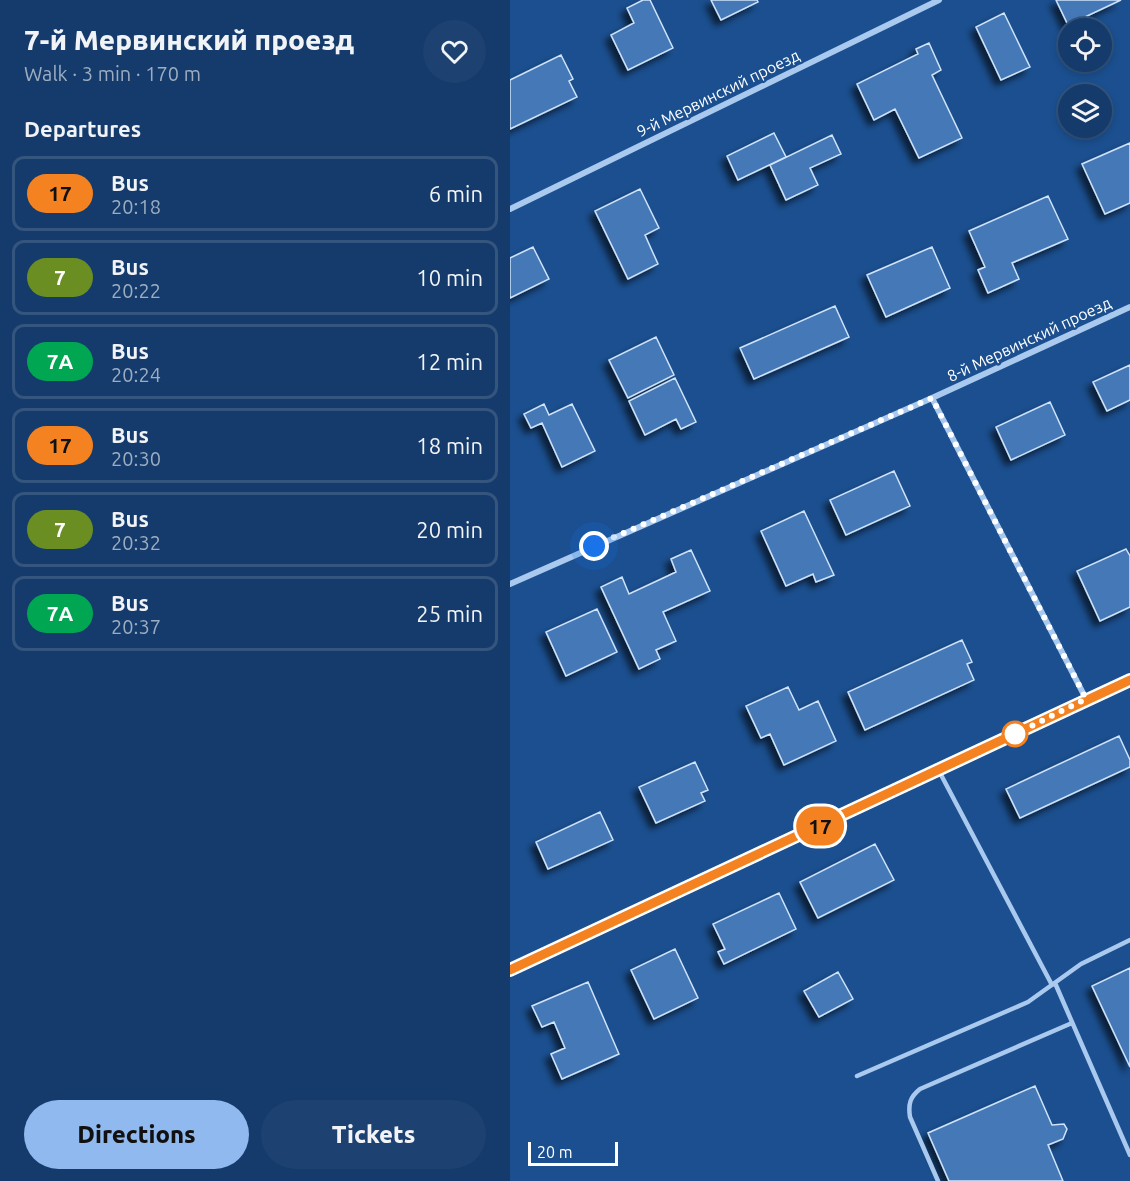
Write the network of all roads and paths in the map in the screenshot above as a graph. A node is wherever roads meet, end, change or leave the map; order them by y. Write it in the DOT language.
graph roads {
  1 [pos="939,0"];
  2 [pos="510,209"];
  3 [pos="1130,307"];
  4 [pos="932,398"];
  5 [pos="510,584"];
  6 [pos="1130,680"];
  7 [pos="1086,699"];
  8 [pos="939,771"];
  9 [pos="1130,940"];
  10 [pos="510,970"];
  11 [pos="1054,984"];
  12 [pos="1072,1023"];
  13 [pos="857,1076"];
  14 [pos="1130,1155"];
  15 [pos="938,1181"];
  1 -- 2 [label="street, 9-й Мервинский проезд"];
  3 -- 4 [label="street, 8-й Мервинский проезд"];
  4 -- 5 [label="street, 8-й Мервинский проезд"];
  4 -- 7 [label="street"];
  6 -- 7 [label="street"];
  7 -- 8 [label="street"];
  8 -- 10 [label="street"];
  8 -- 11 [label="lane"];
  9 -- 11 [label="lane"];
  11 -- 12 [label="lane"];
  11 -- 13 [label="lane"];
  12 -- 14 [label="lane"];
  12 -- 15 [label="lane"];
}
